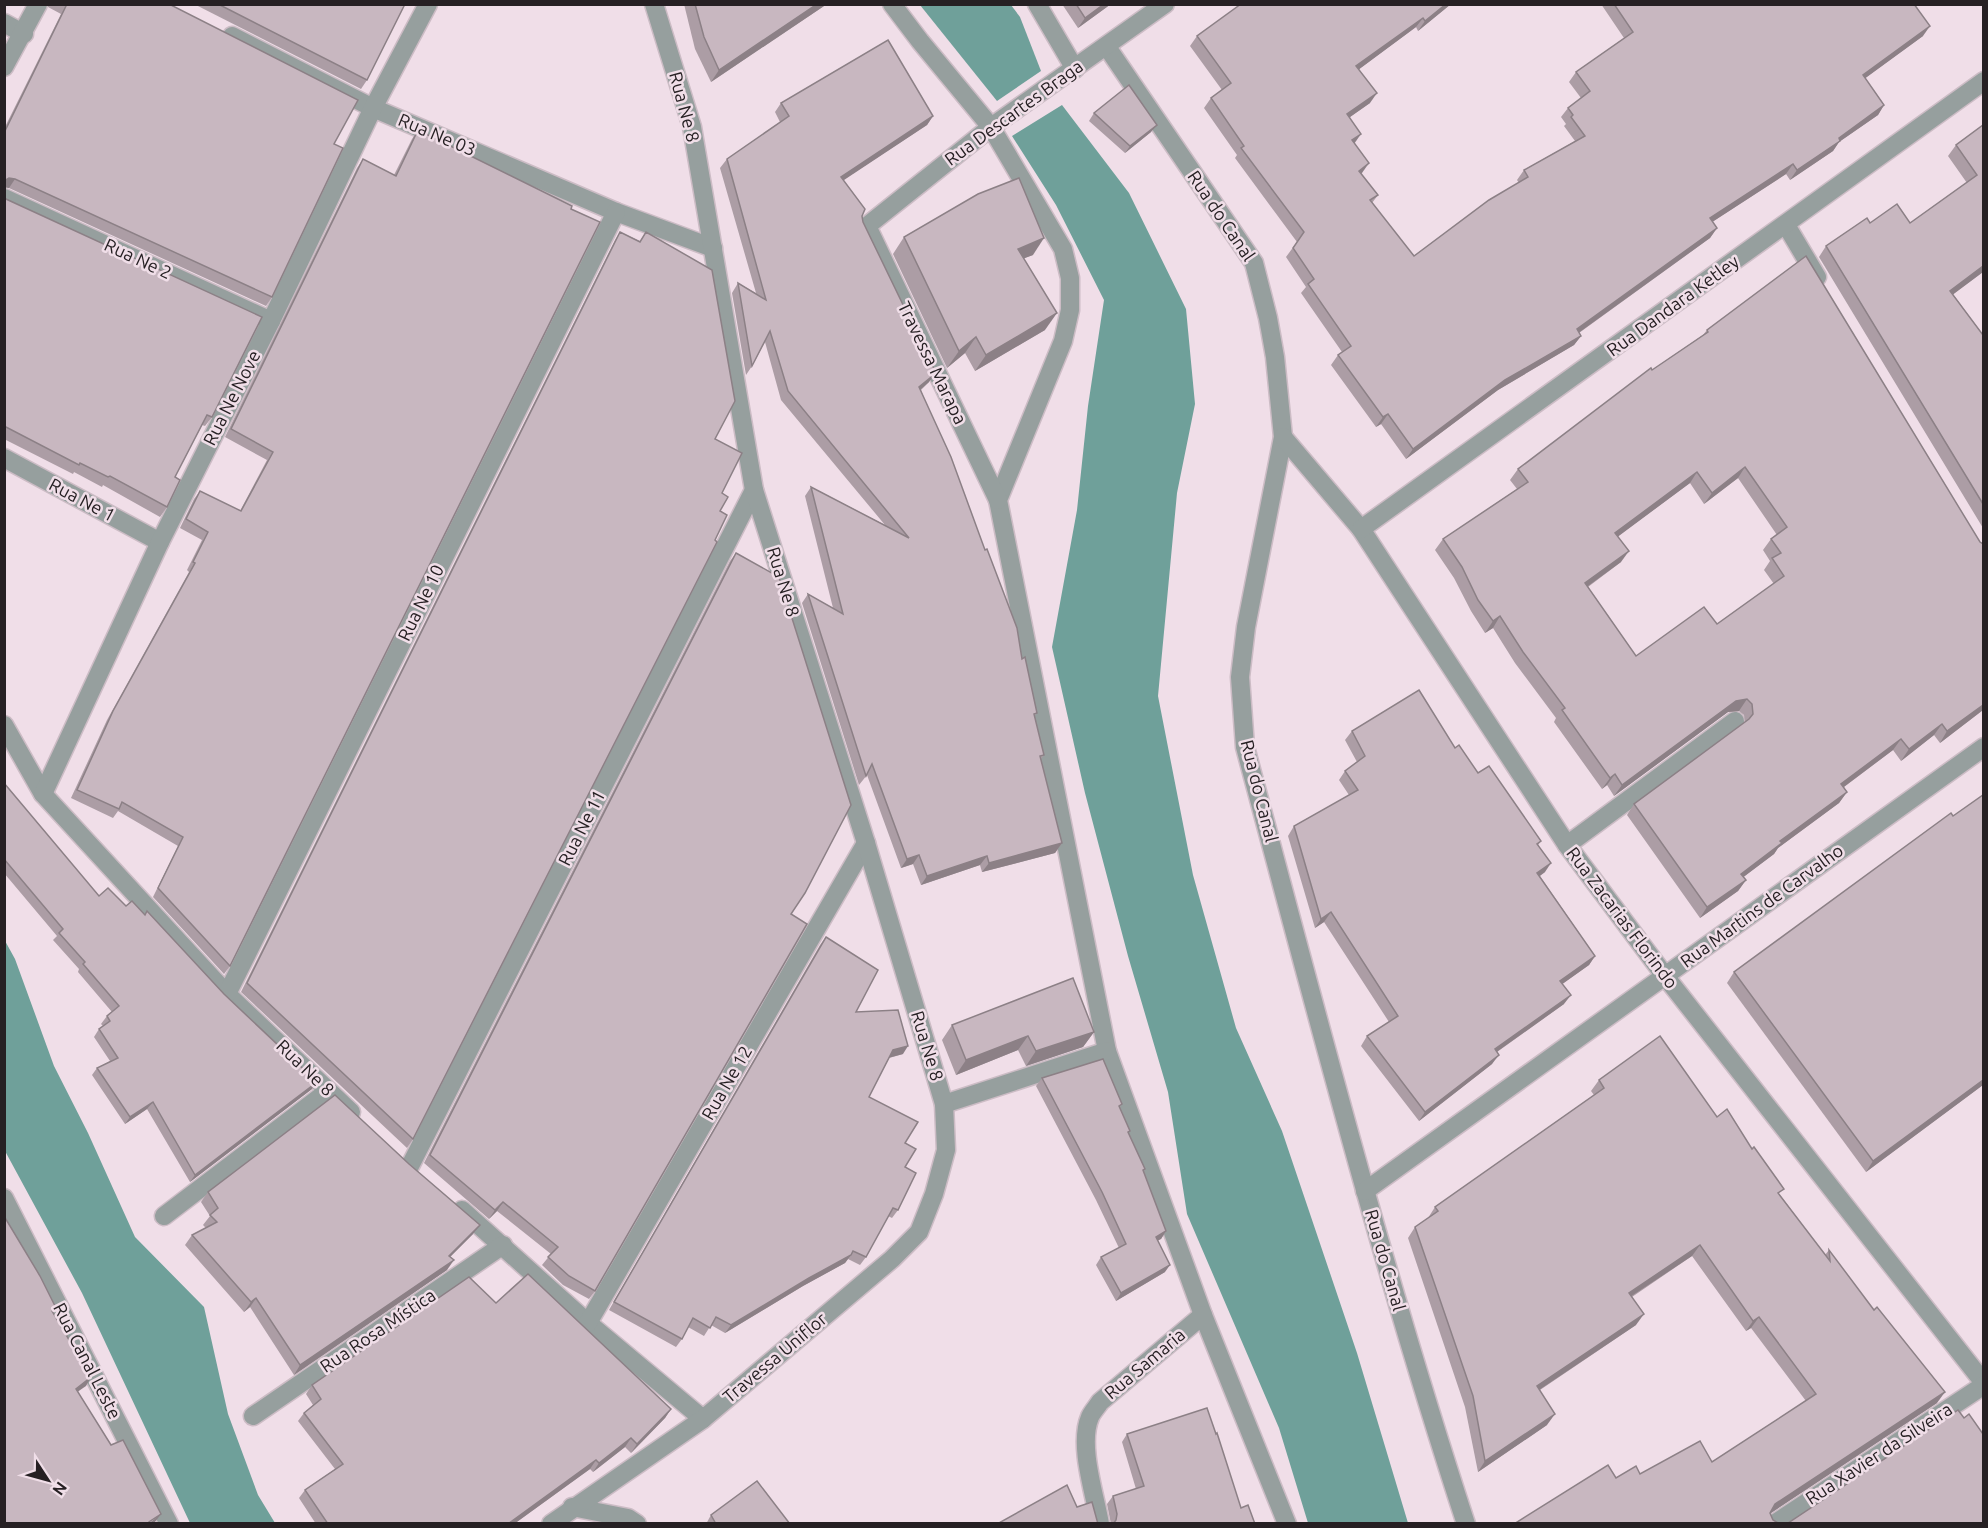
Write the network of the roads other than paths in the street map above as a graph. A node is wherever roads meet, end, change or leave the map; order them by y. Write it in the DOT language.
graph roads {
  1 [pos="38,4"];
  2 [pos="428,4"];
  3 [pos="654,4"];
  4 [pos="892,4"];
  5 [pos="1037,4"];
  6 [pos="1165,4"];
  7 [pos="4,24"];
  8 [pos="220,30"];
  9 [pos="24,34"];
  10 [pos="1107,47"];
  11 [pos="4,67"];
  12 [pos="1075,69"];
  13 [pos="1983,81"];
  14 [pos="373,108"];
  15 [pos="991,127"];
  16 [pos="4,198"];
  17 [pos="616,212"];
  18 [pos="1786,225"];
  19 [pos="867,226"];
  20 [pos="713,248"];
  21 [pos="1829,296"];
  22 [pos="271,321"];
  23 [pos="1283,437"];
  24 [pos="4,458"];
  25 [pos="754,490"];
  26 [pos="998,500"];
  27 [pos="1361,530"];
  28 [pos="160,542"];
  29 [pos="1735,721"];
  30 [pos="4,725"];
  31 [pos="1983,747"];
  32 [pos="43,794"];
  33 [pos="866,843"];
  34 [pos="1567,845"];
  35 [pos="1665,976"];
  36 [pos="227,994"];
  37 [pos="1107,1051"];
  38 [pos="328,1091"];
  39 [pos="944,1104"];
  40 [pos="361,1121"];
  41 [pos="946,1150"];
  42 [pos="394,1151"];
  43 [pos="410,1166"];
  44 [pos="427,1180"];
  45 [pos="1365,1191"];
  46 [pos="4,1198"];
  47 [pos="452,1202"];
  48 [pos="164,1216"];
  49 [pos="503,1245"];
  50 [pos="1203,1315"];
  51 [pos="588,1323"];
  52 [pos="1983,1384"];
  53 [pos="253,1416"];
  54 [pos="703,1419"];
  55 [pos="572,1507"];
  56 [pos="169,1524"];
  57 [pos="551,1524"];
  58 [pos="637,1524"];
  59 [pos="1100,1524"];
  60 [pos="1287,1524"];
  61 [pos="1466,1524"];
  62 [pos="1774,1524"];
  1 -- 9 [label="street"];
  2 -- 14 [label="street, Rua Ne Nove"];
  3 -- 20 [label="street, Rua Ne 8"];
  4 -- 15 [label="street"];
  5 -- 12 [label="street"];
  6 -- 10 [label="street, Rua Descartes Braga"];
  7 -- 9 [label="street"];
  8 -- 14 [label="street, Rua Ne 03"];
  9 -- 11 [label="street"];
  10 -- 12 [label="street, Rua Descartes Braga"];
  10 -- 23 [label="street, Rua do Canal"];
  12 -- 15 [label="street, Rua Descartes Braga"];
  13 -- 18 [label="street, Rua Dandara Ketley"];
  14 -- 17 [label="street, Rua Ne 03"];
  14 -- 22 [label="street, Rua Ne Nove"];
  15 -- 19 [label="street, Rua Descartes Braga"];
  15 -- 26 [label="street"];
  16 -- 22 [label="street, Rua Ne 2"];
  17 -- 20 [label="street, Rua Ne 03"];
  17 -- 36 [label="street, Rua Ne 10"];
  18 -- 21 [label="street"];
  18 -- 27 [label="street, Rua Dandara Ketley"];
  19 -- 26 [label="street, Travessa Marapa"];
  20 -- 25 [label="street, Rua Ne 8"];
  22 -- 28 [label="street, Rua Ne Nove"];
  23 -- 27 [label="street, Rua Zacarias Florindo"];
  23 -- 45 [label="street, Rua do Canal"];
  24 -- 28 [label="street, Rua Ne 1"];
  25 -- 33 [label="street, Rua Ne 8"];
  25 -- 43 [label="street, Rua Ne 11"];
  26 -- 37 [label="street, Travessa Marapa"];
  27 -- 34 [label="street, Rua Zacarias Florindo"];
  28 -- 32 [label="street, Rua Ne Nove"];
  29 -- 34 [label="street"];
  30 -- 32 [label="street, Rua Ne 8"];
  31 -- 35 [label="street, Rua Martins de Carvalho"];
  32 -- 36 [label="street, Rua Ne 8"];
  33 -- 39 [label="street, Rua Ne 8"];
  33 -- 51 [label="street, Rua Ne 12"];
  34 -- 35 [label="street, Rua Zacarias Florindo"];
  35 -- 45 [label="street, Rua Martins de Carvalho"];
  35 -- 52 [label="street, Rua Zacarias Florindo"];
  36 -- 38 [label="street, Rua Ne 8"];
  37 -- 39 [label="street"];
  37 -- 50 [label="street, Travessa Marapa"];
  38 -- 40 [label="street, Rua Ne 8"];
  38 -- 48 [label="street"];
  39 -- 41 [label="street, Rua Ne 8"];
  41 -- 54 [label="street, Travessa Uniflor"];
  42 -- 43 [label="street"];
  43 -- 44 [label="street"];
  45 -- 61 [label="street, Rua do Canal"];
  46 -- 56 [label="street, Rua Canal Leste"];
  47 -- 49 [label="street"];
  49 -- 51 [label="street"];
  49 -- 53 [label="street, Rua Rosa Mística"];
  50 -- 59 [label="street, Rua Samaria"];
  50 -- 60 [label="street, Travessa Marapa"];
  51 -- 54 [label="street"];
  52 -- 62 [label="street, Rua Xavier da Silveira"];
  54 -- 55 [label="street, Travessa Uniflor"];
  55 -- 57 [label="street, Travessa Uniflor"];
  55 -- 58 [label="street"];
}
